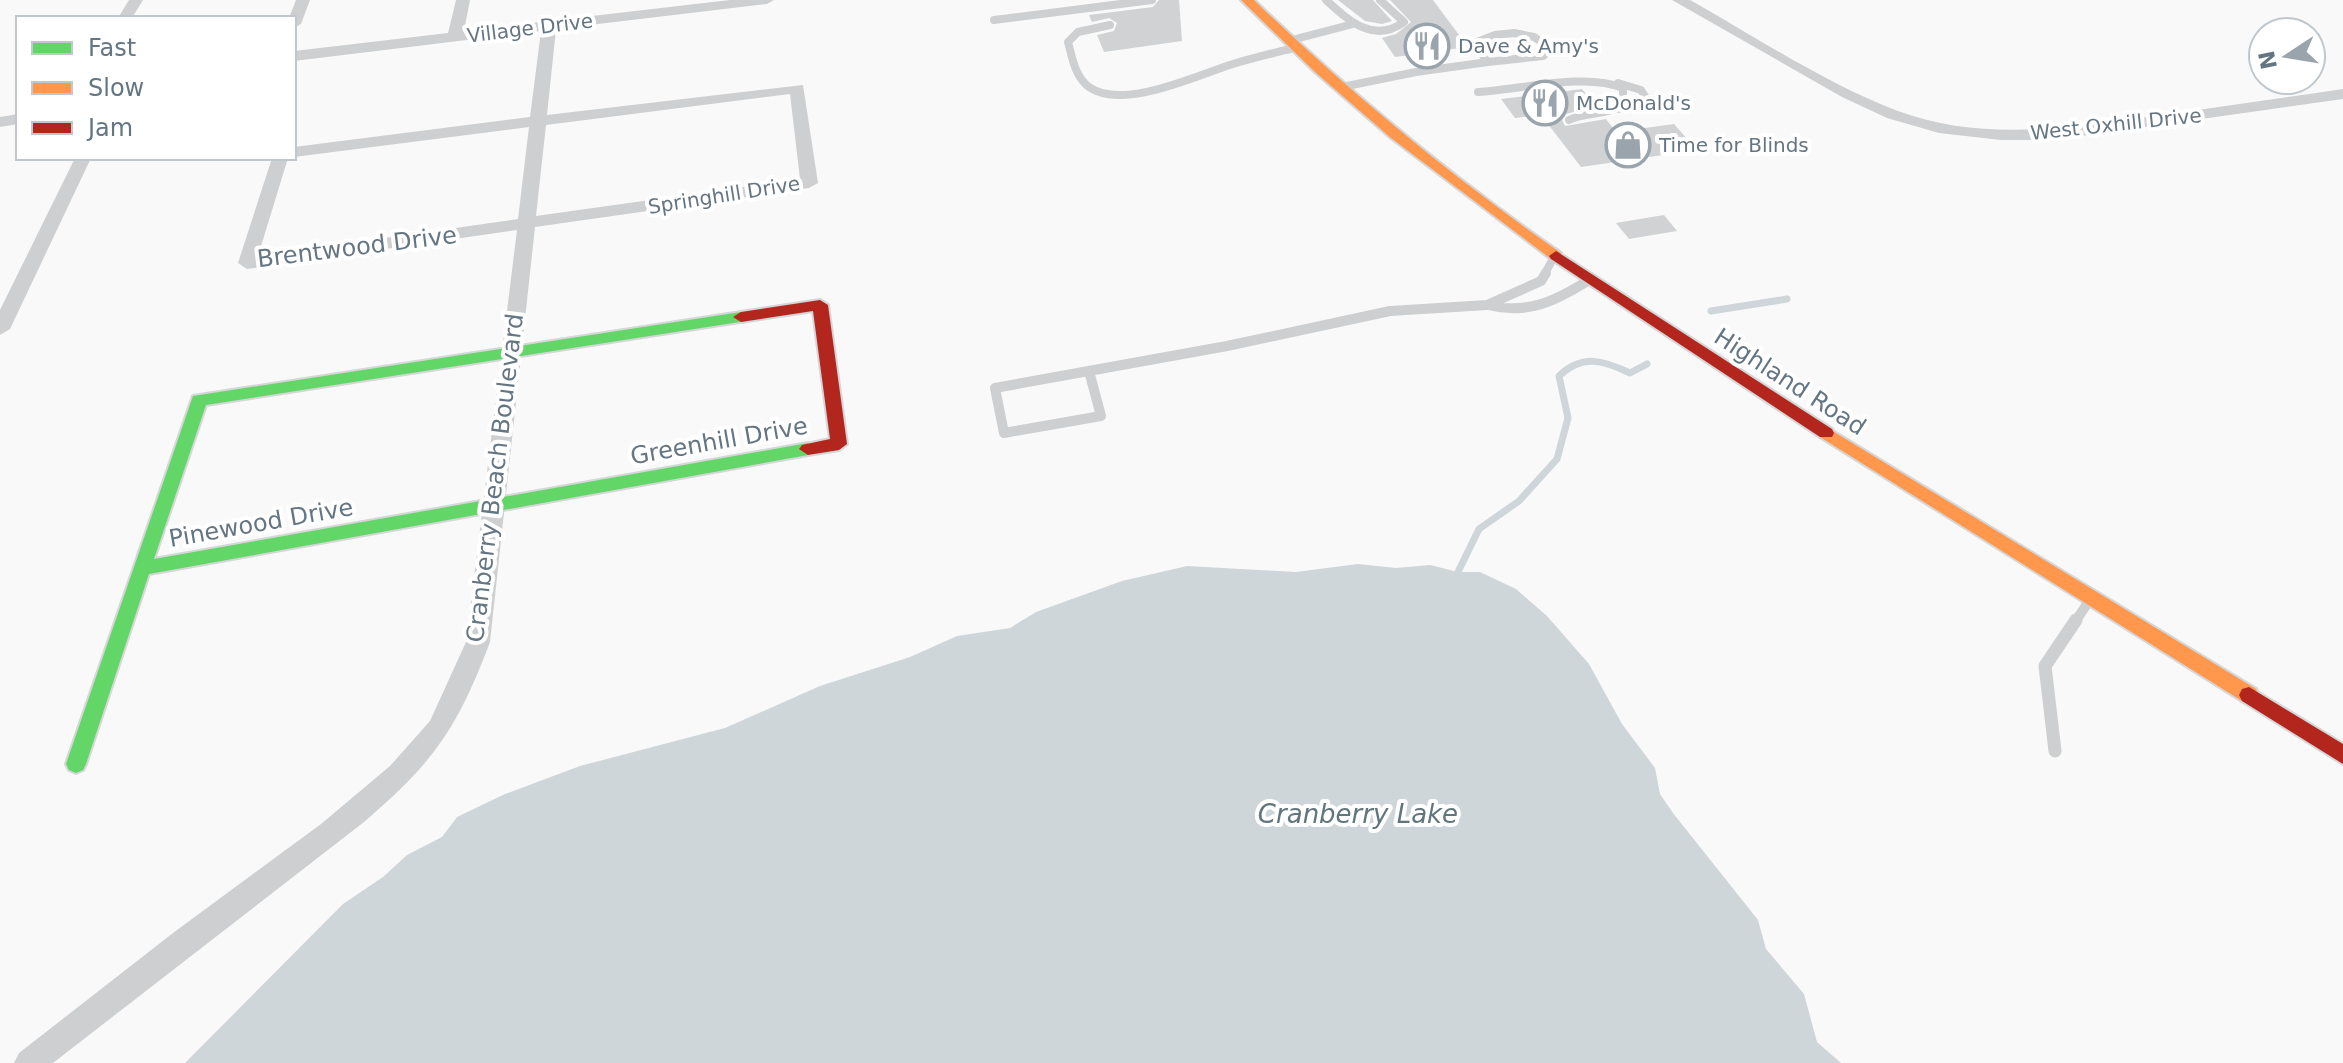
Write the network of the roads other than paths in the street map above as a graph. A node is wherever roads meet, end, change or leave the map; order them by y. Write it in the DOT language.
graph roads {
  1 [pos="463,0"];
  2 [pos="626,0"];
  3 [pos="767,0"];
  4 [pos="1152,0"];
  5 [pos="1247,0"];
  6 [pos="1326,0"];
  7 [pos="1380,0"];
  8 [pos="1679,0"];
  9 [pos="625,17"];
  10 [pos="994,20"];
  11 [pos="1353,24"];
  12 [pos="1110,25"];
  13 [pos="549,26"];
  14 [pos="455,37"];
  15 [pos="1291,45"];
  16 [pos="296,56"];
  17 [pos="1489,63"];
  18 [pos="1612,82"];
  19 [pos="1337,89"];
  20 [pos="1478,92"];
  21 [pos="2343,94"];
  22 [pos="1617,109"];
  23 [pos="539,120"];
  24 [pos="1569,120"];
  25 [pos="296,152"];
  26 [pos="82,160"];
  27 [pos="279,160"];
  28 [pos="526,225"];
  29 [pos="1554,257"];
  30 [pos="1589,280"];
  31 [pos="1487,305"];
  32 [pos="0,329"];
  33 [pos="511,353"];
  34 [pos="1089,371"];
  35 [pos="493,506"];
  36 [pos="144,568"];
  37 [pos="2091,597"];
  38 [pos="2055,751"];
  39 [pos="2343,755"];
  40 [pos="76,764"];
  41 [pos="29,1063"];
  1 -- 14 [label="street"];
  2 -- 9 [label="street"];
  3 -- 9 [label="street, Village Drive"];
  4 -- 10 [label="lane"];
  5 -- 15 [label="main road, Highland Road"];
  6 -- 11 [label="lane"];
  7 -- 11 [label="lane"];
  8 -- 21 [label="street, West Oxhill Drive"];
  9 -- 13 [label="street, Village Drive"];
  11 -- 15 [label="lane"];
  12 -- 15 [label="lane"];
  13 -- 14 [label="street, Village Drive"];
  13 -- 23 [label="street, Cranberry Beach Boulevard"];
  14 -- 16 [label="street, Village Drive"];
  15 -- 19 [label="main road, Highland Road"];
  17 -- 17 [label="lane"];
  17 -- 19 [label="lane"];
  18 -- 20 [label="lane"];
  18 -- 22 [label="lane"];
  18 -- 22 [label="lane"];
  19 -- 29 [label="main road, Highland Road"];
  22 -- 24 [label="lane"];
  23 -- 25 [label="street"];
  23 -- 28 [label="street, Cranberry Beach Boulevard"];
  23 -- 28 [label="street, Springhill Drive"];
  26 -- 32 [label="street"];
  27 -- 28 [label="street, Brentwood Drive"];
  28 -- 33 [label="street, Cranberry Beach Boulevard"];
  29 -- 30 [label="main road, Highland Road"];
  29 -- 31 [label="lane"];
  30 -- 31 [label="lane"];
  30 -- 37 [label="main road, Highland Road"];
  31 -- 34 [label="lane"];
  33 -- 35 [label="street, Cranberry Beach Boulevard"];
  33 -- 35 [label="main road, Greenhill Drive"];
  33 -- 36 [label="main road, Pinewood Drive"];
  34 -- 34 [label="lane"];
  35 -- 36 [label="main road, Pinewood Drive"];
  35 -- 41 [label="street, Cranberry Beach Boulevard"];
  36 -- 40 [label="main road"];
  37 -- 38 [label="lane"];
  37 -- 39 [label="main road, Highland Road"];
}
